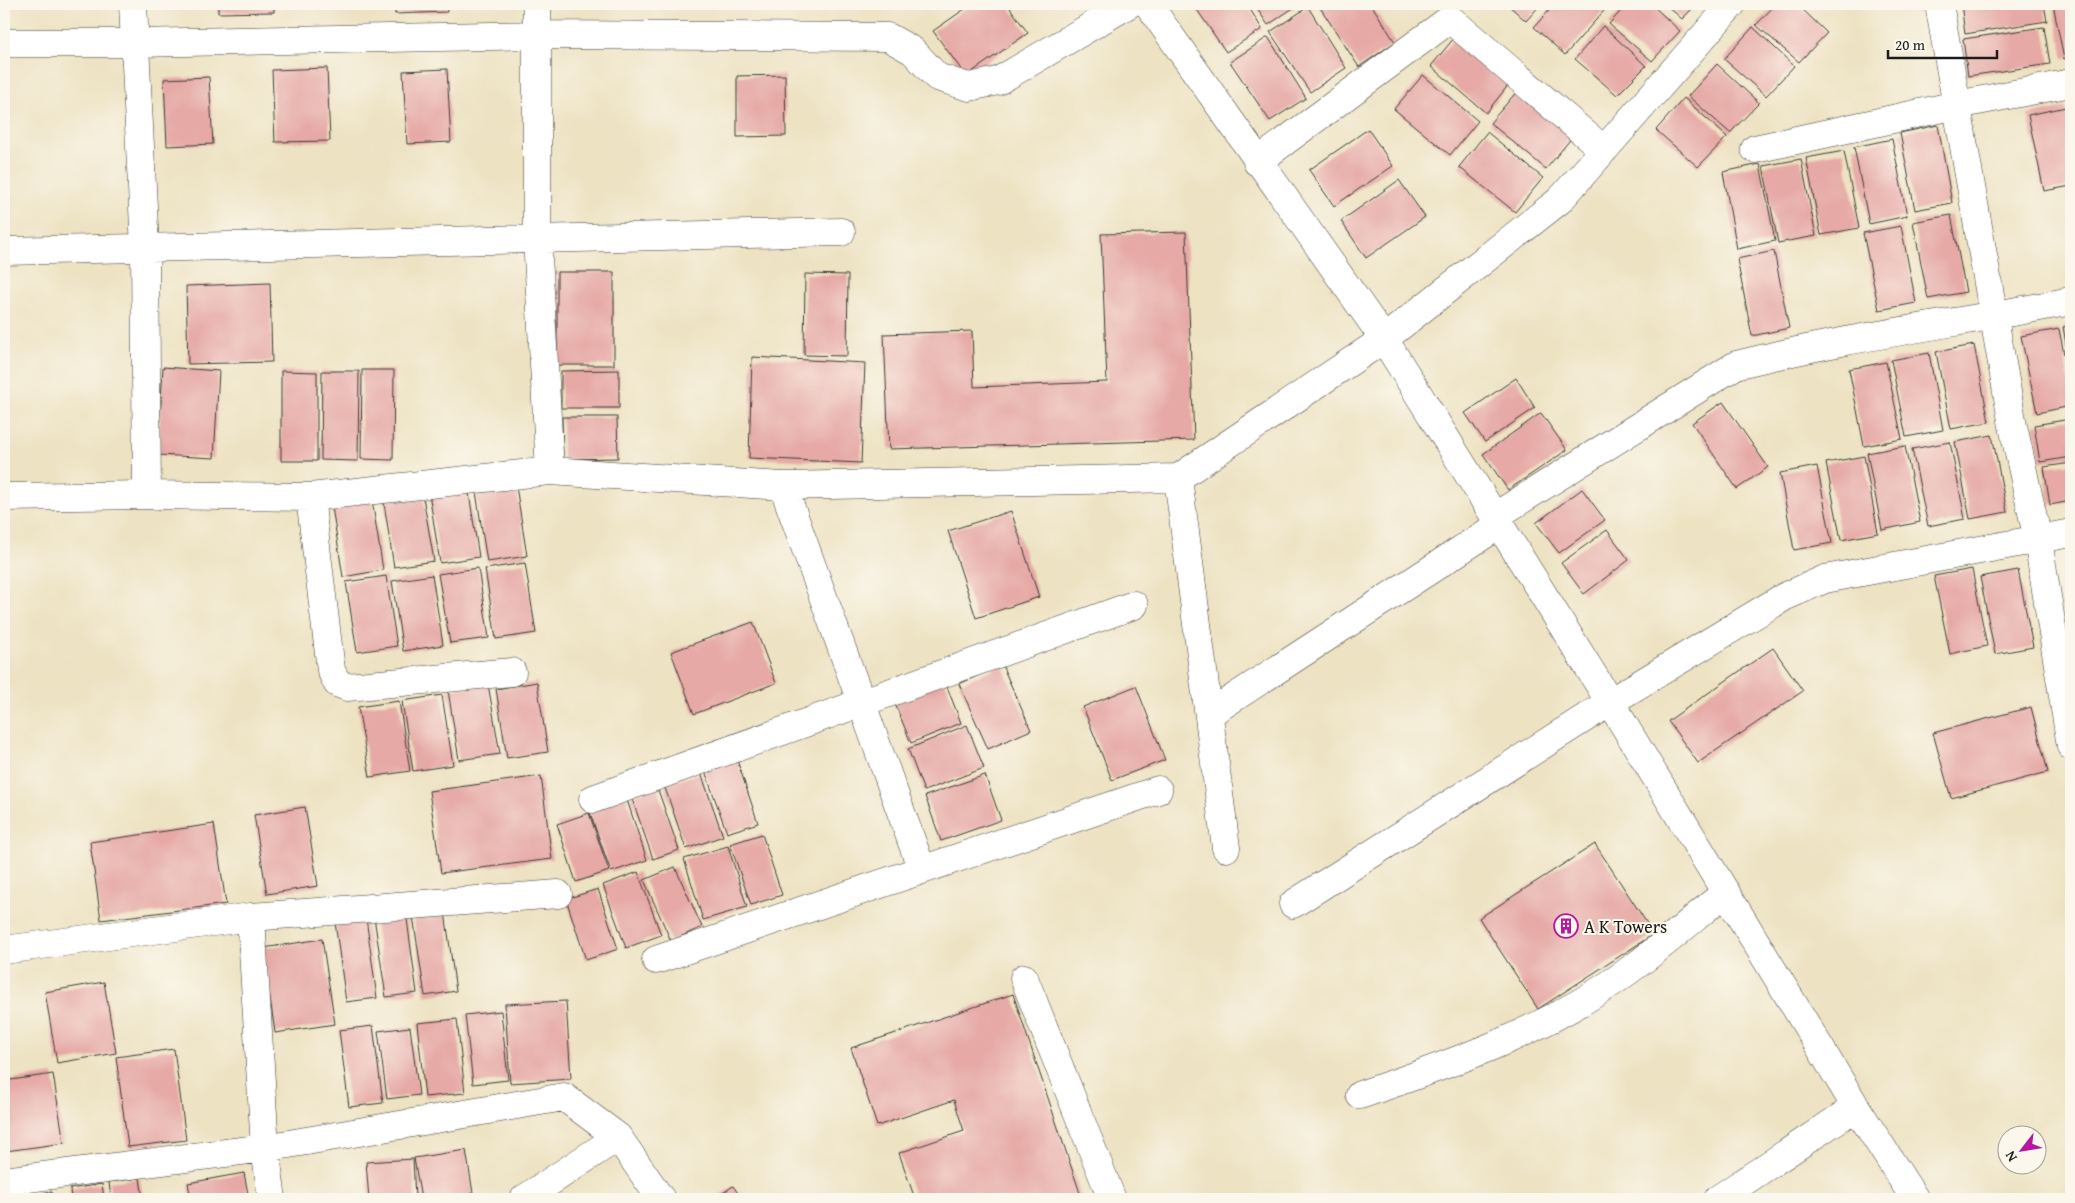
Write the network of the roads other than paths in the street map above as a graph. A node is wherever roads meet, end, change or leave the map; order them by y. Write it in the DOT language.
graph roads {
  1 [pos="132,4"];
  2 [pos="536,4"];
  3 [pos="1129,4"];
  4 [pos="1148,4"];
  5 [pos="1732,4"];
  6 [pos="1939,4"];
  7 [pos="1444,11"];
  8 [pos="536,35"];
  9 [pos="4,42"];
  10 [pos="134,43"];
  11 [pos="2071,83"];
  12 [pos="1957,105"];
  13 [pos="1604,150"];
  14 [pos="1755,150"];
  15 [pos="1257,162"];
  16 [pos="841,232"];
  17 [pos="537,238"];
  18 [pos="145,248"];
  19 [pos="4,251"];
  20 [pos="2071,300"];
  21 [pos="1994,316"];
  22 [pos="1384,340"];
  23 [pos="550,471"];
  24 [pos="1178,478"];
  25 [pos="783,486"];
  26 [pos="147,495"];
  27 [pos="4,497"];
  28 [pos="310,497"];
  29 [pos="1496,521"];
  30 [pos="2071,533"];
  31 [pos="2038,540"];
  32 [pos="1134,605"];
  33 [pos="512,672"];
  34 [pos="1610,702"];
  35 [pos="862,703"];
  36 [pos="1209,714"];
  37 [pos="2071,746"];
  38 [pos="1158,790"];
  39 [pos="592,799"];
  40 [pos="1226,848"];
  41 [pos="922,870"];
  42 [pos="1726,892"];
  43 [pos="558,894"];
  44 [pos="1293,904"];
  45 [pos="251,917"];
  46 [pos="4,950"];
  47 [pos="656,960"];
  48 [pos="1024,978"];
  49 [pos="1360,1095"];
  50 [pos="1856,1107"];
  51 [pos="618,1136"];
  52 [pos="265,1148"];
  53 [pos="4,1181"];
  54 [pos="272,1199"];
  55 [pos="524,1199"];
  56 [pos="660,1199"];
  57 [pos="1112,1199"];
  58 [pos="1718,1199"];
  59 [pos="1915,1199"];
  1 -- 10 [label="street"];
  2 -- 8 [label="street"];
  3 -- 8 [label="street"];
  4 -- 15 [label="street"];
  5 -- 13 [label="street"];
  6 -- 12 [label="street"];
  7 -- 13 [label="street"];
  7 -- 15 [label="street"];
  8 -- 10 [label="street"];
  8 -- 17 [label="street"];
  9 -- 10 [label="street"];
  10 -- 18 [label="street"];
  11 -- 12 [label="street"];
  12 -- 14 [label="street"];
  12 -- 21 [label="street"];
  13 -- 22 [label="street"];
  15 -- 22 [label="street"];
  16 -- 17 [label="street"];
  17 -- 18 [label="street"];
  17 -- 23 [label="street"];
  18 -- 19 [label="street"];
  18 -- 26 [label="street"];
  20 -- 21 [label="street"];
  21 -- 29 [label="street"];
  21 -- 31 [label="street"];
  22 -- 24 [label="street"];
  22 -- 29 [label="street"];
  23 -- 25 [label="street"];
  23 -- 28 [label="street"];
  24 -- 25 [label="street"];
  24 -- 36 [label="street"];
  25 -- 35 [label="street"];
  26 -- 27 [label="street"];
  26 -- 28 [label="street"];
  28 -- 33 [label="street"];
  29 -- 34 [label="street"];
  29 -- 36 [label="street"];
  30 -- 31 [label="street"];
  31 -- 34 [label="street"];
  31 -- 37 [label="street"];
  32 -- 35 [label="street"];
  34 -- 42 [label="street"];
  34 -- 44 [label="street"];
  35 -- 39 [label="street"];
  35 -- 41 [label="street"];
  36 -- 40 [label="street"];
  38 -- 41 [label="street"];
  41 -- 47 [label="street"];
  42 -- 49 [label="street"];
  42 -- 50 [label="street"];
  43 -- 45 [label="street"];
  45 -- 46 [label="street"];
  45 -- 52 [label="street"];
  48 -- 57 [label="street"];
  50 -- 58 [label="street"];
  50 -- 59 [label="street"];
  51 -- 52 [label="street"];
  51 -- 55 [label="street"];
  51 -- 56 [label="street"];
  52 -- 53 [label="street"];
  52 -- 54 [label="street"];
}
